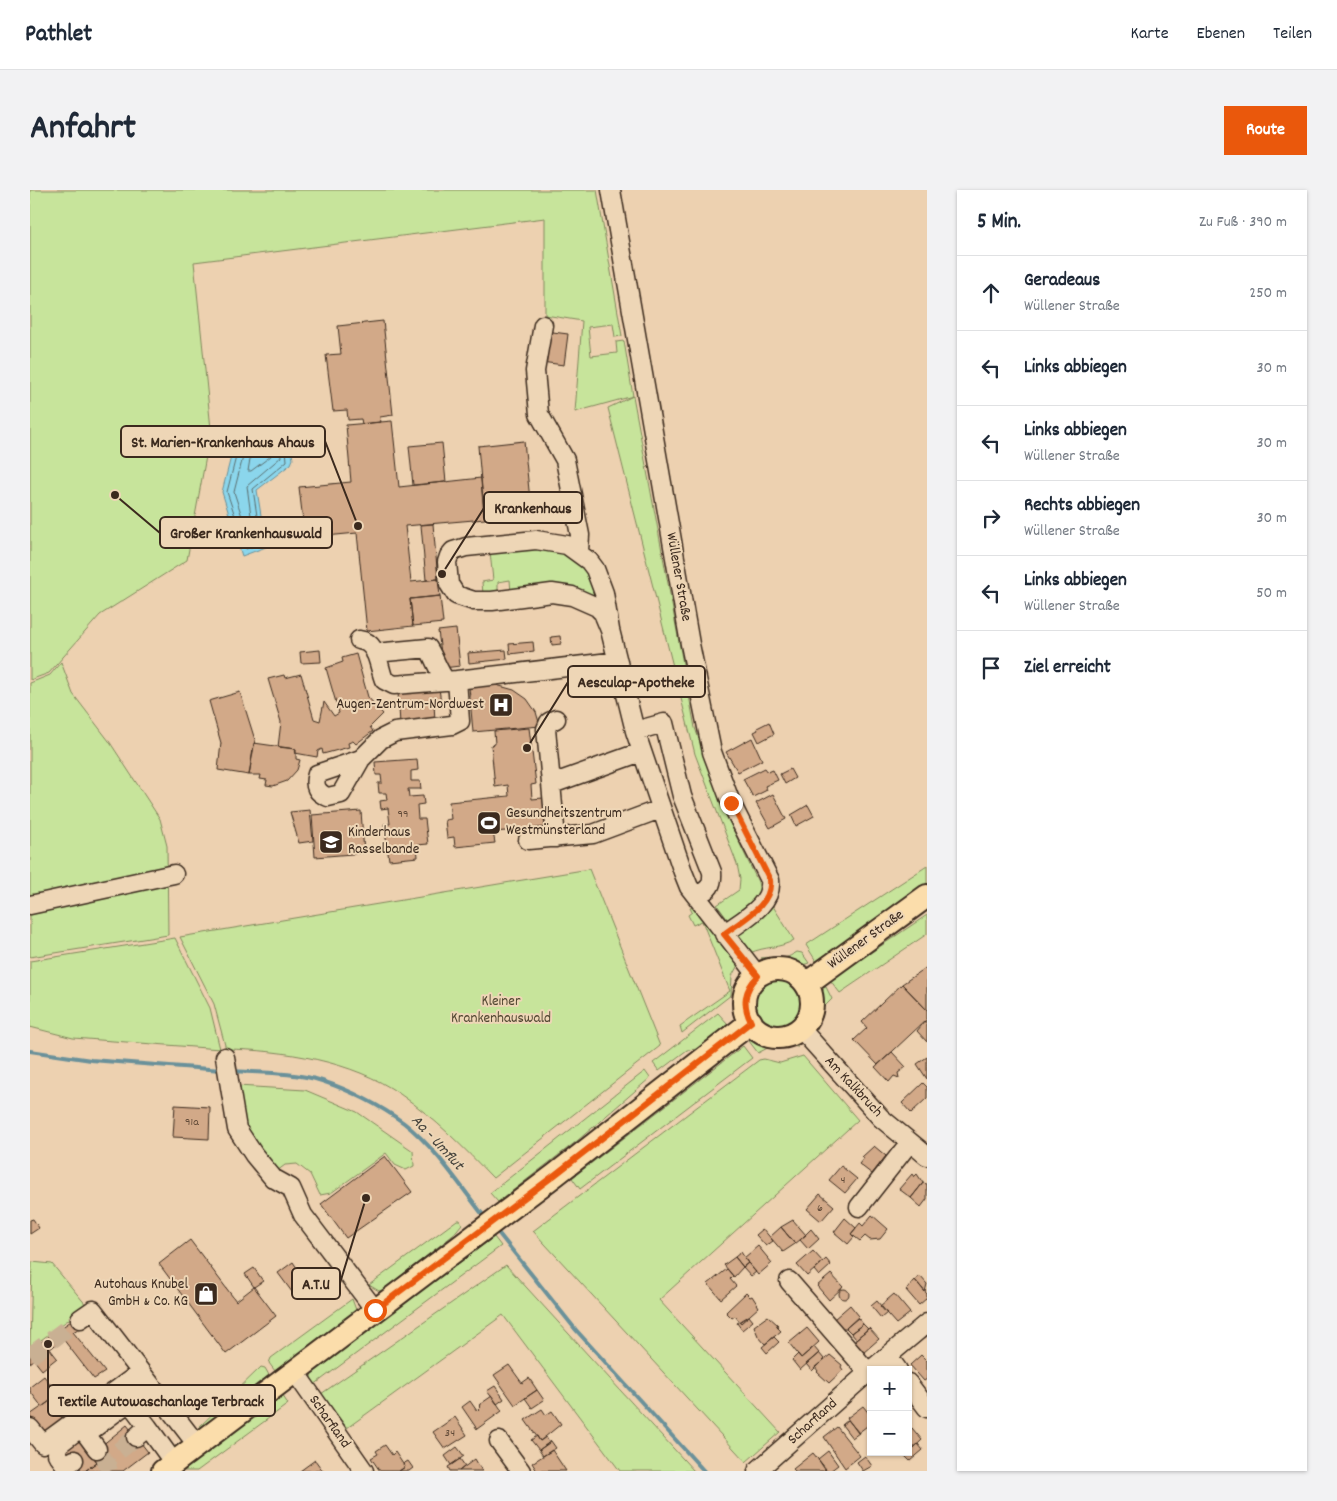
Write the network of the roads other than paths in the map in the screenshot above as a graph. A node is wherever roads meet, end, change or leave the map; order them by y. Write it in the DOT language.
graph roads {
  1 [pos="611,190"];
  2 [pos="543,326"];
  3 [pos="579,552"];
  4 [pos="610,630"];
  5 [pos="359,640"];
  6 [pos="375,653"];
  7 [pos="618,662"];
  8 [pos="452,680"];
  9 [pos="556,719"];
  10 [pos="635,731"];
  11 [pos="641,752"];
  12 [pos="361,759"];
  13 [pos="552,784"];
  14 [pos="660,809"];
  15 [pos="556,838"];
  16 [pos="528,840"];
  17 [pos="174,874"];
  18 [pos="697,895"];
  19 [pos="927,896"];
  20 [pos="30,905"];
  21 [pos="724,934"];
  22 [pos="758,976"];
  23 [pos="806,984"];
  24 [pos="751,1022"];
  25 [pos="800,1028"];
  26 [pos="225,1059"];
  27 [pos="910,1142"];
  28 [pos="927,1156"];
  29 [pos="859,1206"];
  30 [pos="789,1281"];
  31 [pos="375,1310"];
  32 [pos="80,1319"];
  33 [pos="927,1324"];
  34 [pos="888,1356"];
  35 [pos="876,1366"];
  36 [pos="895,1366"];
  37 [pos="867,1368"];
  38 [pos="141,1372"];
  39 [pos="295,1372"];
  40 [pos="867,1374"];
  41 [pos="912,1388"];
  42 [pos="927,1408"];
  43 [pos="30,1428"];
  44 [pos="86,1434"];
  45 [pos="499,1441"];
  46 [pos="198,1446"];
  47 [pos="97,1449"];
  48 [pos="74,1460"];
  49 [pos="168,1467"];
  50 [pos="364,1471"];
  51 [pos="520,1471"];
  52 [pos="757,1471"];
  1 -- 21 [label="street, Wüllener Straße"];
  2 -- 3 [label="street"];
  3 -- 4 [label="street"];
  3 -- 4 [label="street"];
  4 -- 7 [label="street"];
  5 -- 6 [label="street"];
  6 -- 8 [label="street"];
  6 -- 8 [label="street"];
  7 -- 8 [label="street"];
  7 -- 10 [label="street"];
  8 -- 12 [label="street"];
  9 -- 13 [label="street"];
  10 -- 11 [label="street"];
  10 -- 18 [label="street"];
  11 -- 13 [label="street"];
  11 -- 14 [label="street"];
  13 -- 15 [label="street"];
  14 -- 15 [label="street"];
  14 -- 18 [label="street"];
  15 -- 16 [label="street"];
  17 -- 20 [label="street"];
  18 -- 21 [label="street"];
  19 -- 23 [label="main road, Wüllener Straße"];
  21 -- 22 [label="street"];
  22 -- 23 [label="main road"];
  22 -- 24 [label="main road"];
  23 -- 25 [label="main road"];
  24 -- 25 [label="main road"];
  24 -- 31 [label="main road"];
  25 -- 27 [label="street, Am Kalkbruch"];
  26 -- 31 [label="street"];
  27 -- 28 [label="street, Am Kalkbruch"];
  27 -- 29 [label="street"];
  30 -- 37 [label="street"];
  31 -- 39 [label="main road"];
  32 -- 38 [label="street"];
  33 -- 34 [label="street, Scharfland"];
  34 -- 35 [label="street, Scharfland"];
  34 -- 36 [label="street"];
  38 -- 43 [label="street"];
  38 -- 46 [label="street"];
  39 -- 46 [label="main road"];
  39 -- 50 [label="street, Scharfland"];
  40 -- 52 [label="street, Scharfland"];
  41 -- 42 [label="street"];
  44 -- 47 [label="street"];
  44 -- 48 [label="street"];
  44 -- 49 [label="street"];
  45 -- 51 [label="street"];
  46 -- 49 [label="main road"];
}
